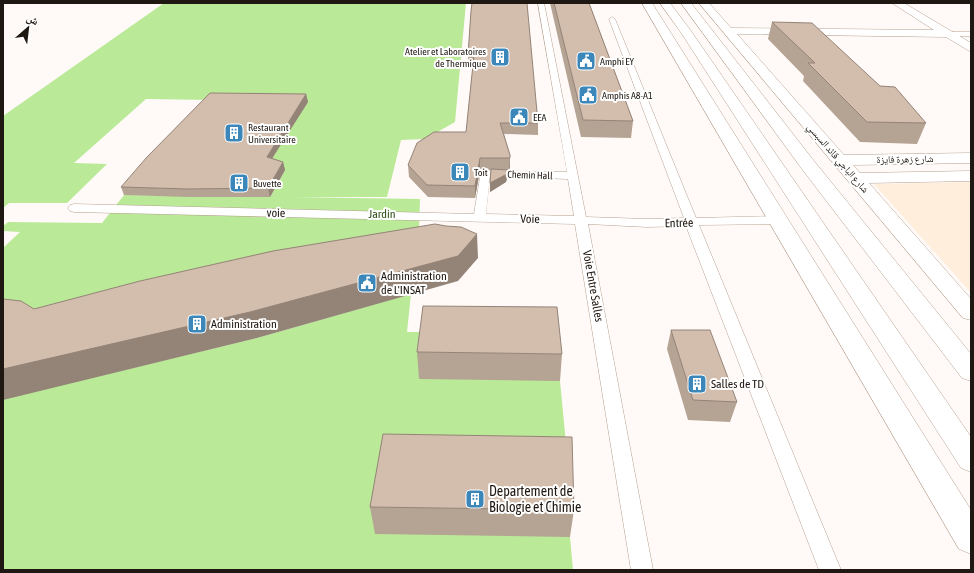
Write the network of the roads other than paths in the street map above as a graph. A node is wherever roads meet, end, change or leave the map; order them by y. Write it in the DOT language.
graph roads {
  1 [pos="541,3"];
  2 [pos="647,3"];
  3 [pos="665,3"];
  4 [pos="686,3"];
  5 [pos="704,3"];
  6 [pos="897,3"];
  7 [pos="612,19"];
  8 [pos="728,31"];
  9 [pos="948,34"];
  10 [pos="971,34"];
  11 [pos="971,48"];
  12 [pos="971,158"];
  13 [pos="838,160"];
  14 [pos="573,176"];
  15 [pos="971,176"];
  16 [pos="856,178"];
  17 [pos="74,208"];
  18 [pos="479,218"];
  19 [pos="581,220"];
  20 [pos="778,220"];
  21 [pos="692,222"];
  22 [pos="971,313"];
  23 [pos="971,372"];
  24 [pos="971,460"];
  25 [pos="971,539"];
  26 [pos="642,570"];
  27 [pos="830,570"];
  1 -- 14 [label="lane, Voie Entre Salles"];
  2 -- 20 [label="street"];
  3 -- 24 [label="street"];
  4 -- 23 [label="street"];
  5 -- 8 [label="street, شارع الباجي قائد السبسي"];
  6 -- 9 [label="street"];
  7 -- 21 [label="lane"];
  8 -- 9 [label="street"];
  8 -- 13 [label="street, شارع الباجي قائد السبسي"];
  9 -- 10 [label="lane"];
  9 -- 11 [label="street"];
  12 -- 13 [label="street, شارع زهرة فايزة"];
  13 -- 16 [label="street, شارع الباجي قائد السبسي"];
  14 -- 18 [label="lane, Chemin Hall"];
  14 -- 19 [label="lane, Voie Entre Salles"];
  15 -- 16 [label="street, شارع زهرة فايزة"];
  16 -- 22 [label="street, شارع الباجي قائد السبسي"];
  17 -- 18 [label="lane, voie"];
  18 -- 19 [label="lane, Voie"];
  19 -- 21 [label="lane, Entrée"];
  19 -- 26 [label="lane, Voie Entre Salles"];
  20 -- 21 [label="lane, Entrée"];
  20 -- 25 [label="street"];
  21 -- 27 [label="lane"];
}
